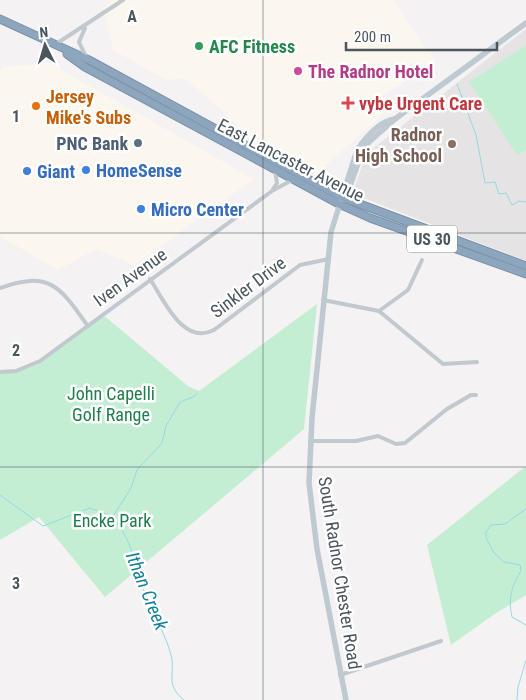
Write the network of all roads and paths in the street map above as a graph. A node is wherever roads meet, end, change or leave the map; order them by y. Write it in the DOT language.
graph roads {
  1 [pos="123,0"];
  2 [pos="0,19"];
  3 [pos="526,23"];
  4 [pos="86,26"];
  5 [pos="54,46"];
  6 [pos="89,60"];
  7 [pos="275,171"];
  8 [pos="292,180"];
  9 [pos="272,191"];
  10 [pos="340,200"];
  11 [pos="329,259"];
  12 [pos="422,260"];
  13 [pos="526,266"];
  14 [pos="526,274"];
  15 [pos="150,279"];
  16 [pos="0,288"];
  17 [pos="322,300"];
  18 [pos="379,311"];
  19 [pos="87,325"];
  20 [pos="476,362"];
  21 [pos="0,372"];
  22 [pos="476,395"];
  23 [pos="310,441"];
  24 [pos="441,641"];
  25 [pos="340,675"];
  26 [pos="346,700"];
  1 -- 4 [label="street"];
  2 -- 5 [label="highway, East Lancaster Avenue / US 30"];
  3 -- 10 [label="main road, South Radnor Chester Road"];
  4 -- 5 [label="street"];
  4 -- 6 [label="street"];
  5 -- 6 [label="highway, East Lancaster Avenue / US 30"];
  5 -- 7 [label="highway, East Lancaster Avenue / US 30"];
  6 -- 10 [label="highway, East Lancaster Avenue / US 30"];
  7 -- 8 [label="highway, East Lancaster Avenue / US 30"];
  7 -- 9 [label="street"];
  8 -- 9 [label="street, Iven Avenue"];
  8 -- 10 [label="highway, East Lancaster Avenue / US 30"];
  9 -- 15 [label="street, Iven Avenue"];
  10 -- 11 [label="main road, South Radnor Chester Road"];
  10 -- 13 [label="highway, East Lancaster Avenue / US 30"];
  10 -- 14 [label="highway, East Lancaster Avenue / US 30"];
  11 -- 15 [label="street, Sinkler Drive"];
  11 -- 17 [label="main road, South Radnor Chester Road"];
  12 -- 18 [label="street"];
  15 -- 19 [label="street, Iven Avenue"];
  16 -- 19 [label="street"];
  17 -- 18 [label="street"];
  17 -- 23 [label="main road, South Radnor Chester Road"];
  18 -- 20 [label="street"];
  19 -- 21 [label="street, Iven Avenue"];
  22 -- 23 [label="street"];
  23 -- 25 [label="main road, South Radnor Chester Road"];
  24 -- 25 [label="street"];
  25 -- 26 [label="main road, South Radnor Chester Road"];
}
